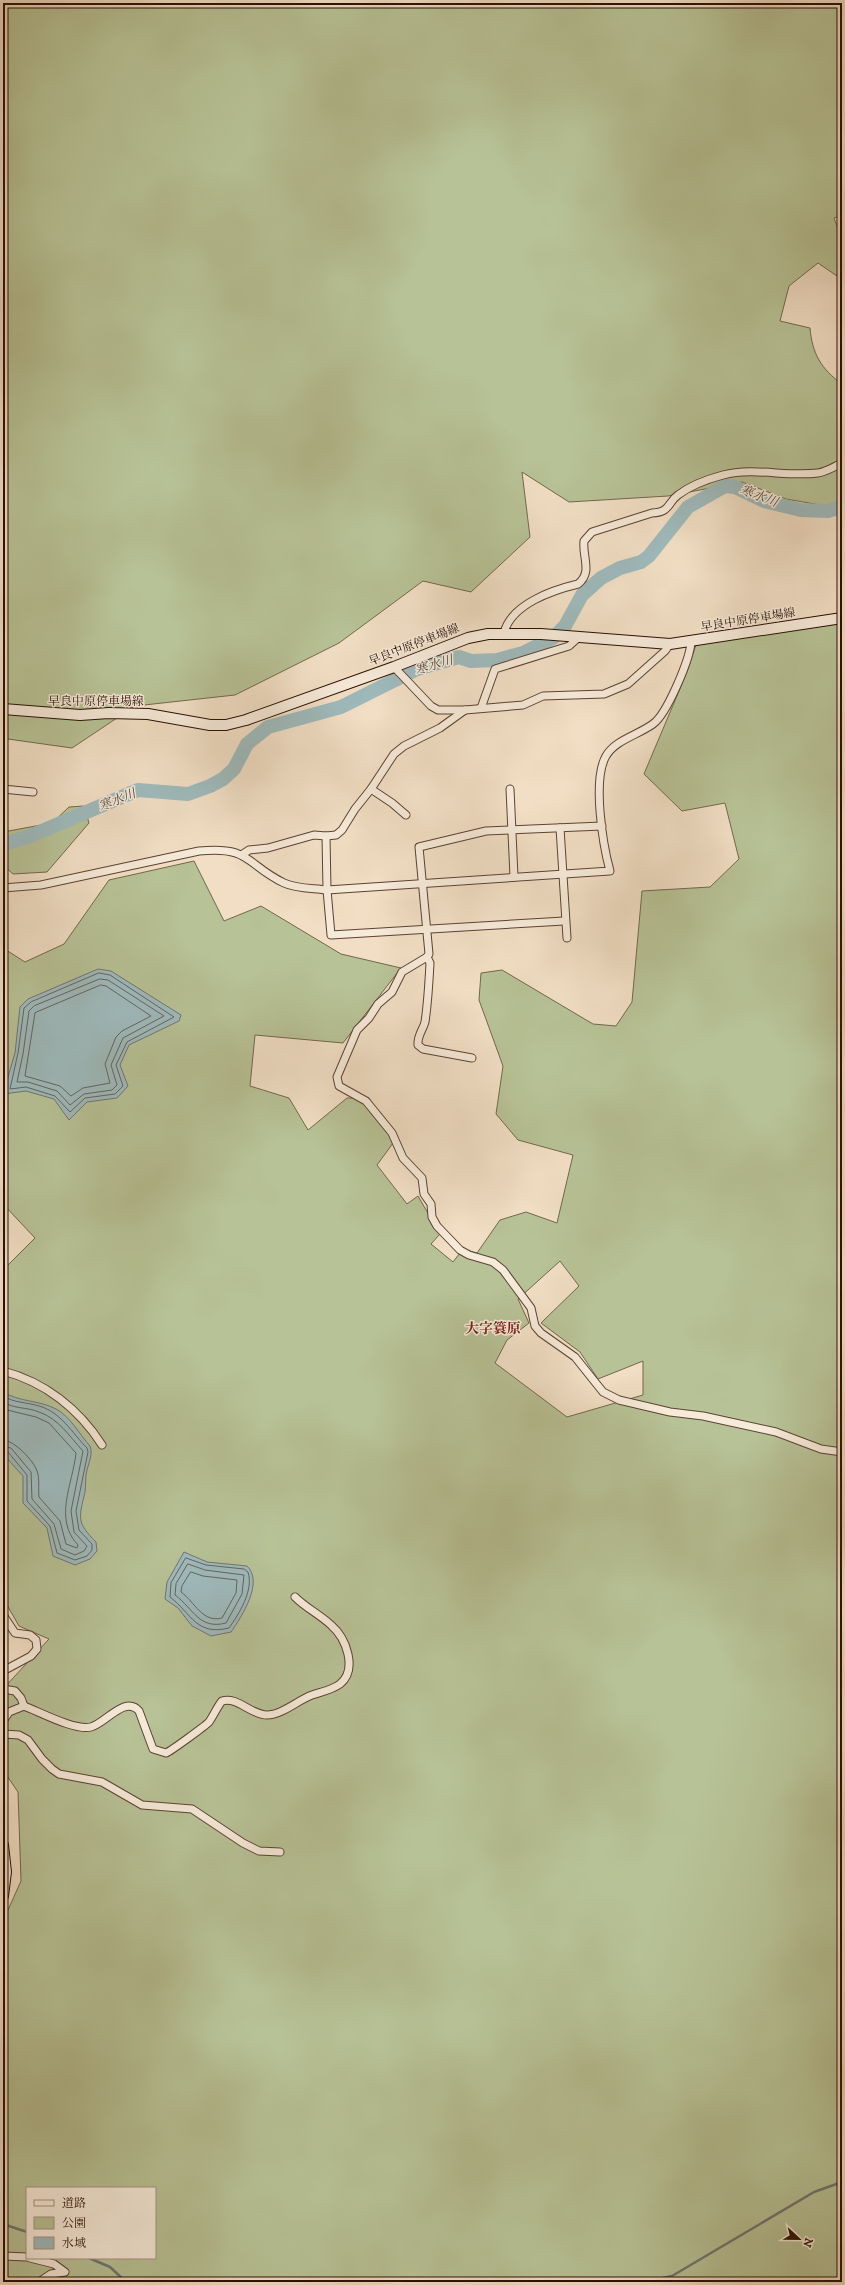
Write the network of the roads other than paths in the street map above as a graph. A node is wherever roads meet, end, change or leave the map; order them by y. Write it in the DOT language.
graph roads {
  1 [pos="838,465"];
  2 [pos="842,618"];
  3 [pos="504,633"];
  4 [pos="575,637"];
  5 [pos="691,642"];
  6 [pos="670,644"];
  7 [pos="397,670"];
  8 [pos="481,708"];
  9 [pos="3,709"];
  10 [pos="465,710"];
  11 [pos="3,789"];
  12 [pos="371,789"];
  13 [pos="510,789"];
  14 [pos="33,792"];
  15 [pos="406,816"];
  16 [pos="602,826"];
  17 [pos="560,828"];
  18 [pos="512,830"];
  19 [pos="326,836"];
  20 [pos="243,854"];
  21 [pos="562,874"];
  22 [pos="514,877"];
  23 [pos="423,882"];
  24 [pos="3,888"];
  25 [pos="326,890"];
  26 [pos="564,921"];
  27 [pos="427,929"];
  28 [pos="567,938"];
  29 [pos="427,957"];
  30 [pos="472,1058"];
  31 [pos="3,1371"];
  32 [pos="102,1445"];
  33 [pos="842,1452"];
  34 [pos="295,1597"];
  35 [pos="3,1615"];
  36 [pos="3,1671"];
  37 [pos="3,1689"];
  38 [pos="24,1706"];
  39 [pos="3,1721"];
  40 [pos="3,1734"];
  41 [pos="3,1845"];
  42 [pos="280,1852"];
  43 [pos="3,1896"];
  44 [pos="3,2256"];
  45 [pos="26,2257"];
  46 [pos="34,2259"];
  47 [pos="39,2282"];
  1 -- 3 [label="street"];
  2 -- 5 [label="main road, 早良中原停車場線"];
  3 -- 4 [label="main road, 早良中原停車場線"];
  3 -- 7 [label="main road, 早良中原停車場線"];
  4 -- 6 [label="main road, 早良中原停車場線"];
  4 -- 8 [label="street"];
  5 -- 6 [label="main road, 早良中原停車場線"];
  5 -- 16 [label="street"];
  6 -- 8 [label="street"];
  7 -- 9 [label="main road, 早良中原停車場線"];
  7 -- 10 [label="street"];
  8 -- 10 [label="street"];
  10 -- 12 [label="street"];
  11 -- 14 [label="street"];
  12 -- 15 [label="street"];
  12 -- 19 [label="street"];
  13 -- 18 [label="street"];
  16 -- 17 [label="street"];
  16 -- 21 [label="street"];
  17 -- 18 [label="street"];
  17 -- 21 [label="street"];
  18 -- 22 [label="street"];
  18 -- 23 [label="street"];
  19 -- 20 [label="street"];
  19 -- 25 [label="street"];
  20 -- 24 [label="street"];
  20 -- 25 [label="street"];
  21 -- 22 [label="street"];
  21 -- 26 [label="street"];
  22 -- 23 [label="street"];
  23 -- 25 [label="street"];
  23 -- 27 [label="street"];
  25 -- 27 [label="street"];
  26 -- 27 [label="street"];
  26 -- 28 [label="street"];
  27 -- 29 [label="street"];
  29 -- 30 [label="street"];
  29 -- 33 [label="street"];
  31 -- 32 [label="street"];
  34 -- 38 [label="street"];
  35 -- 36 [label="street"];
  37 -- 38 [label="street"];
  38 -- 39 [label="street"];
  40 -- 42 [label="street"];
  41 -- 43 [label="main road"];
  44 -- 45 [label="street"];
  46 -- 47 [label="street"];
}
